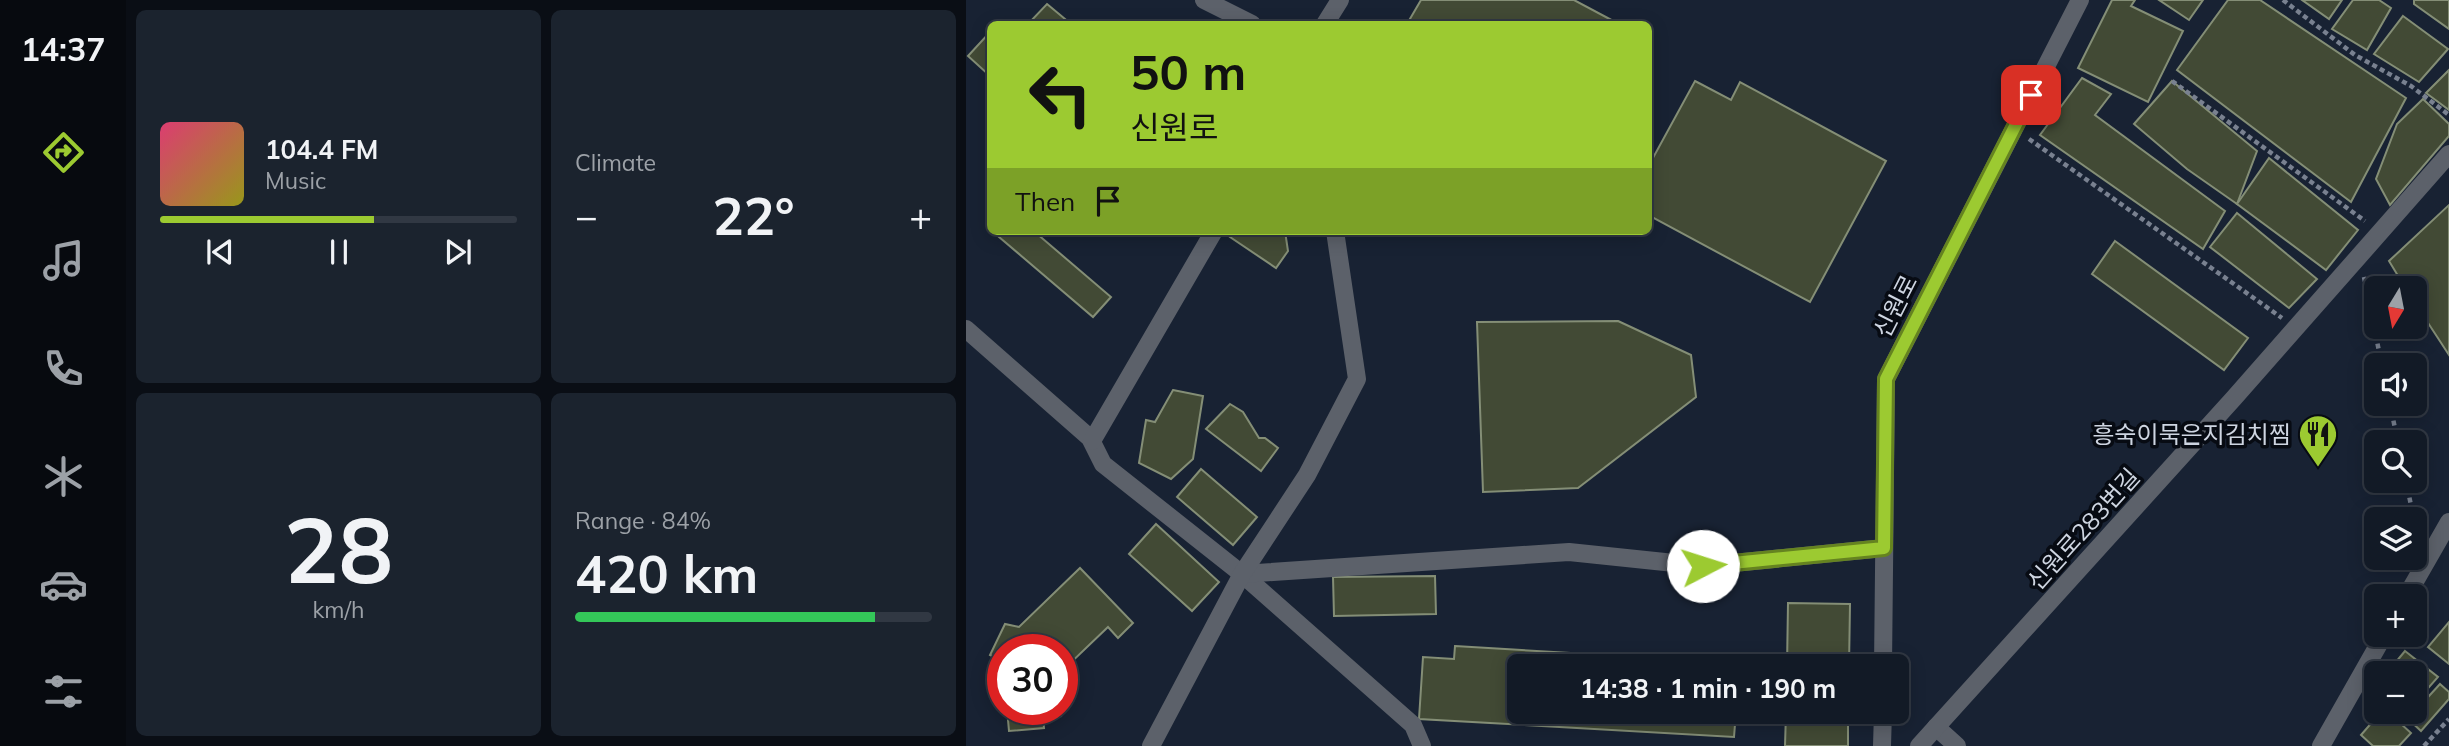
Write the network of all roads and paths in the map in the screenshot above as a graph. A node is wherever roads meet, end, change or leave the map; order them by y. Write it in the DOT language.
graph roads {
  1 [pos="1204,0"];
  2 [pos="1340,0"];
  3 [pos="2080,0"];
  4 [pos="2283,0"];
  5 [pos="1246,21"];
  6 [pos="1327,21"];
  7 [pos="2172,81"];
  8 [pos="2449,115"];
  9 [pos="2019,148"];
  10 [pos="2449,154"];
  11 [pos="2374,228"];
  12 [pos="1212,235"];
  13 [pos="1336,235"];
  14 [pos="2360,256"];
  15 [pos="2288,323"];
  16 [pos="966,329"];
  17 [pos="2379,353"];
  18 [pos="1092,441"];
  19 [pos="2449,522"];
  20 [pos="1884,548"];
  21 [pos="1242,574"];
  22 [pos="2413,584"];
  23 [pos="2377,647"];
  24 [pos="1883,654"];
  25 [pos="2449,719"];
  26 [pos="1883,724"];
  27 [pos="1936,727"];
  28 [pos="1151,746"];
  29 [pos="1422,746"];
  30 [pos="1882,746"];
  31 [pos="1919,746"];
  32 [pos="1956,746"];
  33 [pos="2321,746"];
  34 [pos="2424,746"];
  1 -- 5 [label="street"];
  2 -- 6 [label="street"];
  3 -- 20 [label="street, 신원로"];
  4 -- 8 [label="path"];
  7 -- 11 [label="path"];
  9 -- 15 [label="path"];
  10 -- 14 [label="street, 신원로283번길"];
  12 -- 18 [label="street"];
  13 -- 21 [label="street"];
  14 -- 17 [label="path"];
  14 -- 27 [label="street, 신원로283번길"];
  16 -- 18 [label="street"];
  18 -- 21 [label="street"];
  19 -- 22 [label="street"];
  20 -- 21 [label="street"];
  20 -- 24 [label="street, 신원로"];
  21 -- 28 [label="street"];
  21 -- 29 [label="street"];
  23 -- 33 [label="street"];
  25 -- 34 [label="path"];
  26 -- 30 [label="street"];
  27 -- 31 [label="street, 신원로283번길"];
  27 -- 32 [label="street"];
}
